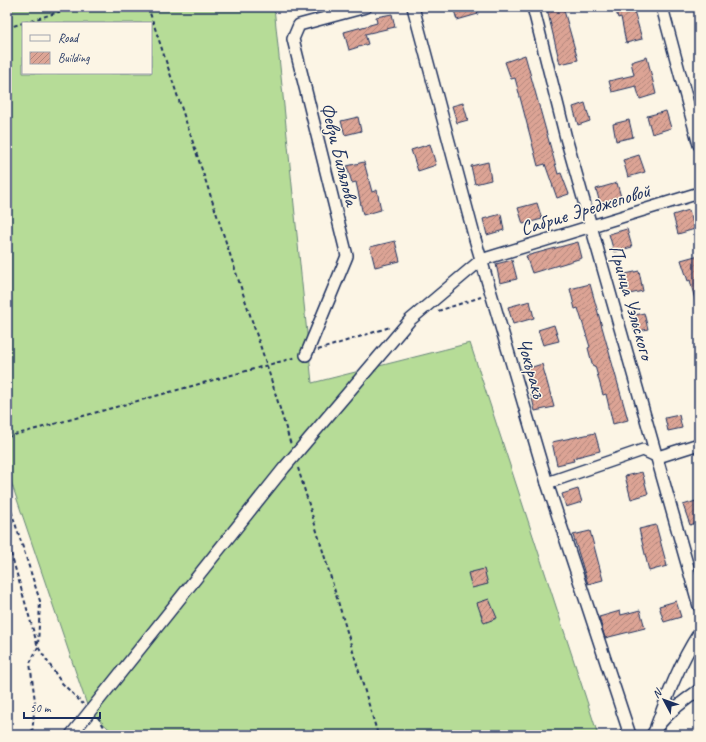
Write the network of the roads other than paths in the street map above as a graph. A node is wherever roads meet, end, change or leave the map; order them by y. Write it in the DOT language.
graph roads {
  1 [pos="366,7"];
  2 [pos="413,7"];
  3 [pos="533,7"];
  4 [pos="662,7"];
  5 [pos="699,145"];
  6 [pos="699,193"];
  7 [pos="591,225"];
  8 [pos="481,260"];
  9 [pos="306,354"];
  10 [pos="699,444"];
  11 [pos="658,457"];
  12 [pos="547,483"];
  13 [pos="699,606"];
  14 [pos="699,633"];
  15 [pos="699,690"];
  16 [pos="654,731"];
  17 [pos="71,735"];
  18 [pos="630,735"];
  1 -- 9 [label="street, Февзи Билялова"];
  2 -- 8 [label="street, Чокъракъ"];
  3 -- 7 [label="street, Принца Уэльского"];
  4 -- 5 [label="street"];
  6 -- 7 [label="street, Сабрие Эреджеповой"];
  7 -- 8 [label="street, Сабрие Эреджеповой"];
  7 -- 11 [label="street, Принца Уэльского"];
  8 -- 12 [label="street, Чокъракъ"];
  8 -- 17 [label="street"];
  10 -- 11 [label="street"];
  11 -- 12 [label="street"];
  11 -- 13 [label="street, Принца Уэльского"];
  12 -- 18 [label="street, Чокъракъ"];
  14 -- 16 [label="street"];
  15 -- 16 [label="street"];
}
